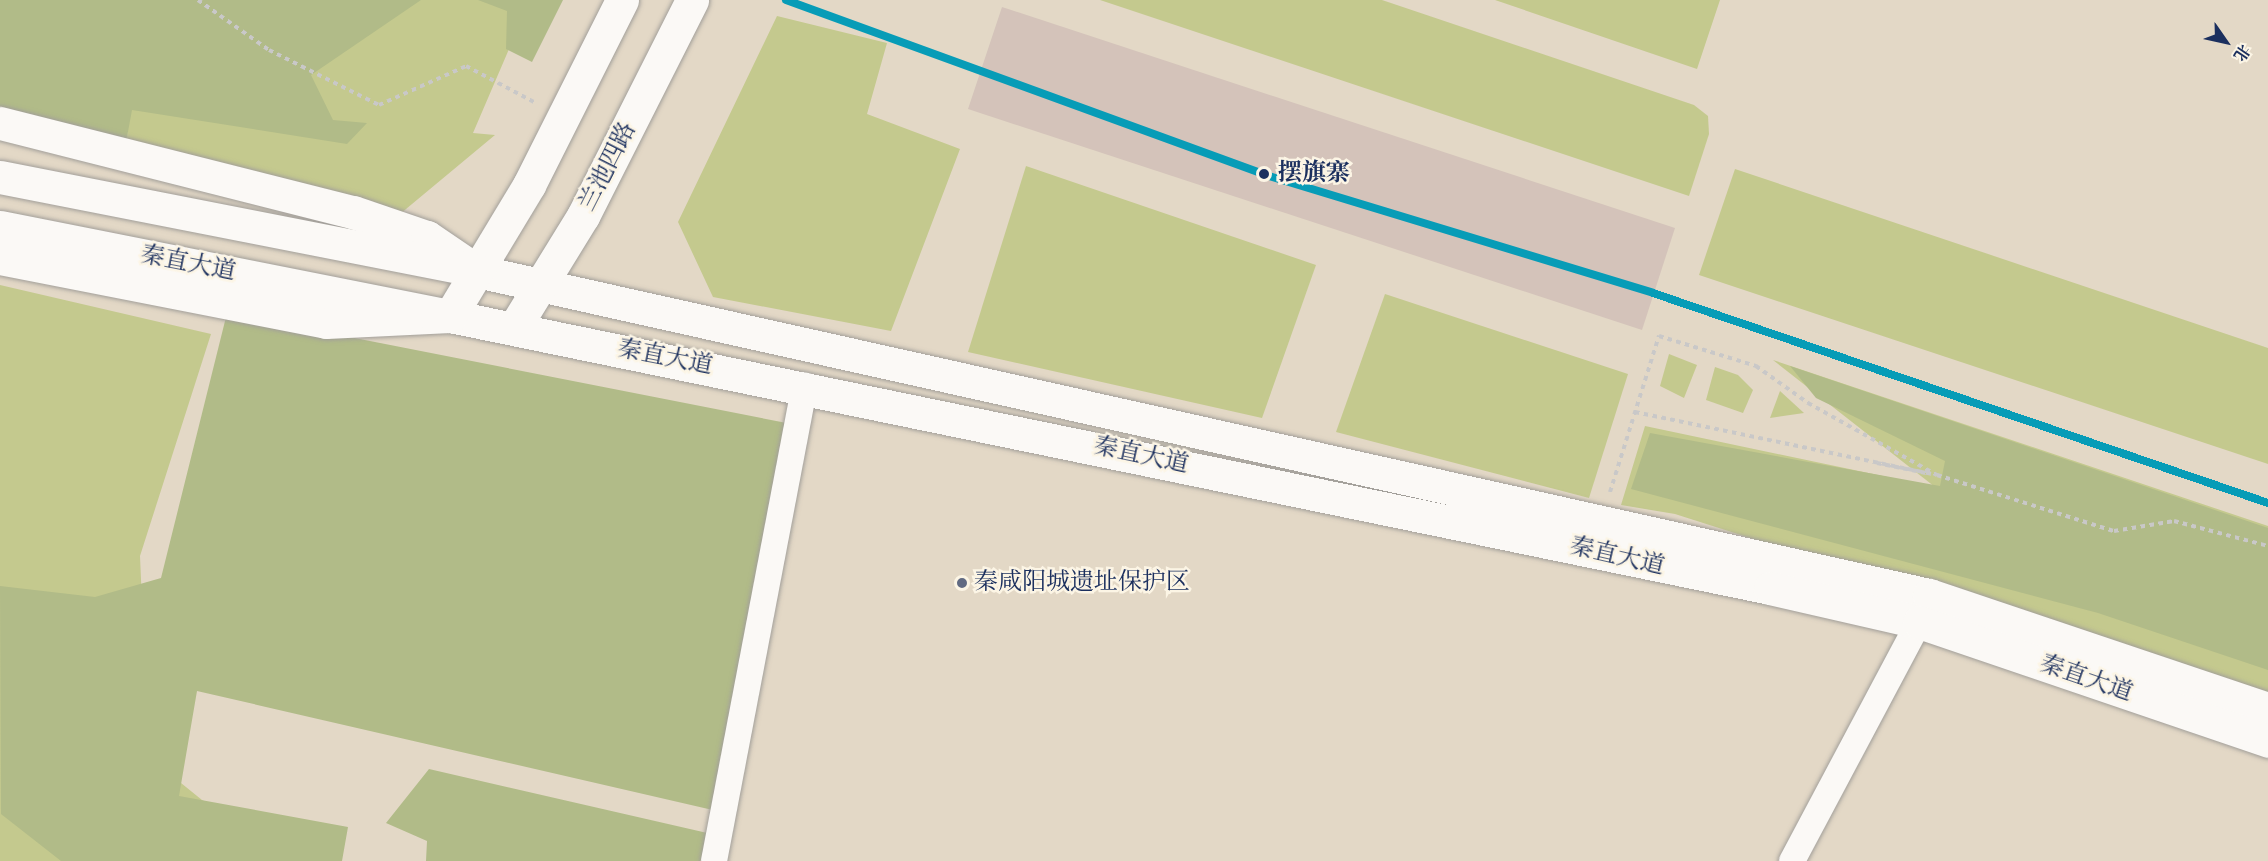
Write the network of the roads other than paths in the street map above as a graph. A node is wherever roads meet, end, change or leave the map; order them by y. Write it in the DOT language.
graph roads {
  1 [pos="622,0"];
  2 [pos="692,0"];
  3 [pos="0,123"];
  4 [pos="0,177"];
  5 [pos="15,230"];
  6 [pos="0,258"];
  7 [pos="477,271"];
  8 [pos="542,283"];
  9 [pos="450,316"];
  10 [pos="514,328"];
  11 [pos="805,386"];
  12 [pos="1918,622"];
  13 [pos="2268,709"];
  14 [pos="2268,741"];
  15 [pos="714,861"];
  16 [pos="1792,861"];
  1 -- 7 [label="street"];
  2 -- 8 [label="street, 兰池四路"];
  3 -- 7 [label="street"];
  4 -- 7 [label="street, 秦直大道"];
  5 -- 9 [label="street, 秦直大道"];
  6 -- 9 [label="street"];
  7 -- 8 [label="street, 秦直大道"];
  7 -- 9 [label="street"];
  8 -- 10 [label="street, 兰池四路"];
  8 -- 13 [label="street, 秦直大道"];
  9 -- 10 [label="street, 秦直大道"];
  10 -- 11 [label="street, 秦直大道"];
  11 -- 12 [label="street, 秦直大道"];
  11 -- 15 [label="street"];
  12 -- 14 [label="street, 秦直大道"];
  12 -- 16 [label="street"];
}
